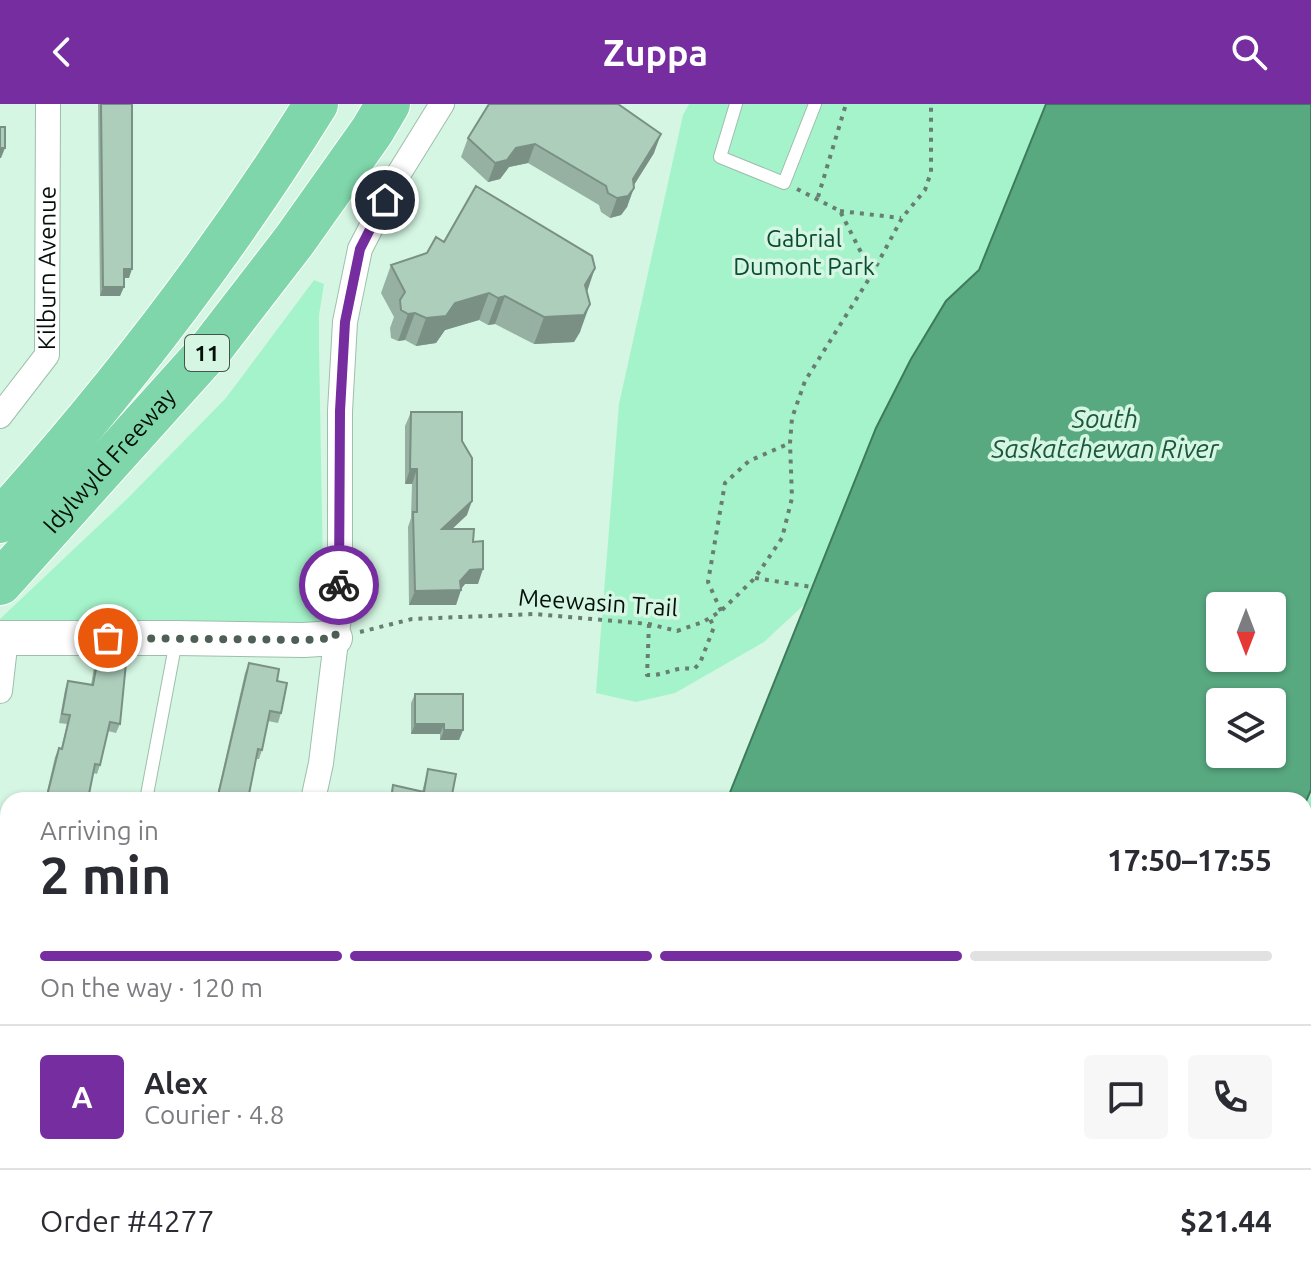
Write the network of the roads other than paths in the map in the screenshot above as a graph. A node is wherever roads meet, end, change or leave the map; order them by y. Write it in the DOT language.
graph roads {
  1 [pos="48,104"];
  2 [pos="316,104"];
  3 [pos="388,104"];
  4 [pos="442,104"];
  5 [pos="736,104"];
  6 [pos="815,104"];
  7 [pos="0,416"];
  8 [pos="0,521"];
  9 [pos="0,583"];
  10 [pos="3,638"];
  11 [pos="176,638"];
  12 [pos="335,638"];
  13 [pos="0,691"];
  14 [pos="147,792"];
  15 [pos="315,792"];
  1 -- 7 [label="street, Kilburn Avenue"];
  2 -- 8 [label="highway, Idylwyld Freeway / 11"];
  3 -- 9 [label="highway, Idylwyld Freeway / 11"];
  4 -- 12 [label="street"];
  5 -- 6 [label="lane"];
  10 -- 11 [label="street"];
  10 -- 13 [label="street"];
  11 -- 12 [label="street"];
  11 -- 14 [label="lane"];
  12 -- 15 [label="street"];
}
